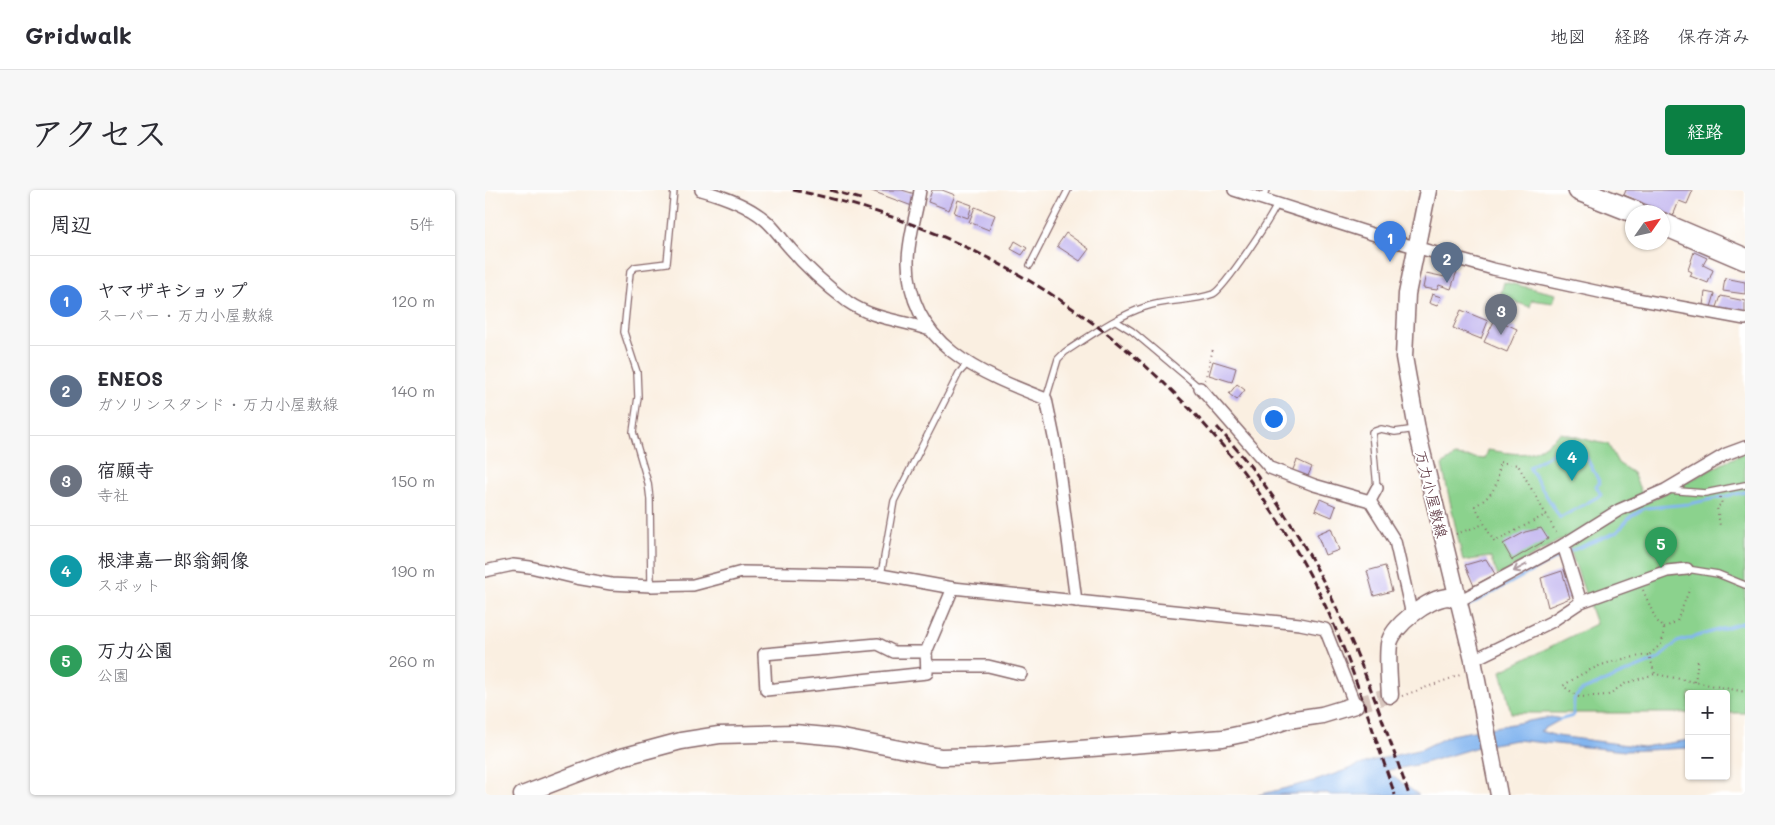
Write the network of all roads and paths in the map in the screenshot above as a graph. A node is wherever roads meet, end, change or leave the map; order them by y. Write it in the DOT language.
graph roads {
  1 [pos="674,190"];
  2 [pos="701,190"];
  3 [pos="920,190"];
  4 [pos="1068,190"];
  5 [pos="1234,190"];
  6 [pos="1427,190"];
  7 [pos="1579,190"];
  8 [pos="1265,195"];
  9 [pos="1277,204"];
  10 [pos="1625,208"];
  11 [pos="1670,227"];
  12 [pos="1415,247"];
  13 [pos="1745,259"];
  14 [pos="1030,265"];
  15 [pos="1745,319"];
  16 [pos="1116,321"];
  17 [pos="927,329"];
  18 [pos="1213,349"];
  19 [pos="968,363"];
  20 [pos="1200,388"];
  21 [pos="1046,399"];
  22 [pos="1417,429"];
  23 [pos="1745,447"];
  24 [pos="1745,485"];
  25 [pos="1377,488"];
  26 [pos="1665,490"];
  27 [pos="1370,501"];
  28 [pos="1721,502"];
  29 [pos="1547,514"];
  30 [pos="1485,524"];
  31 [pos="1720,526"];
  32 [pos="1443,539"];
  33 [pos="1564,551"];
  34 [pos="1687,569"];
  35 [pos="485,571"];
  36 [pos="881,575"];
  37 [pos="1639,581"];
  38 [pos="1745,585"];
  39 [pos="651,586"];
  40 [pos="953,588"];
  41 [pos="1690,588"];
  42 [pos="1076,601"];
  43 [pos="1459,601"];
  44 [pos="1581,602"];
  45 [pos="1412,615"];
  46 [pos="1664,628"];
  47 [pos="926,652"];
  48 [pos="1650,656"];
  49 [pos="1698,660"];
  50 [pos="1474,665"];
  51 [pos="927,666"];
  52 [pos="1021,674"];
  53 [pos="1655,674"];
  54 [pos="1695,682"];
  55 [pos="1745,692"];
  56 [pos="1390,695"];
  57 [pos="1355,705"];
  58 [pos="521,795"];
  59 [pos="1499,795"];
  1 -- 39 [label="lane"];
  2 -- 17 [label="street"];
  3 -- 17 [label="street"];
  4 -- 14 [label="lane"];
  5 -- 8 [label="street"];
  6 -- 12 [label="street, 万力小屋敷線"];
  7 -- 10 [label="highway"];
  8 -- 9 [label="street"];
  9 -- 12 [label="street"];
  9 -- 16 [label="lane"];
  11 -- 13 [label="highway"];
  12 -- 15 [label="street"];
  12 -- 22 [label="street, 万力小屋敷線"];
  16 -- 20 [label="lane"];
  16 -- 21 [label="lane"];
  17 -- 19 [label="street"];
  18 -- 20 [label="path"];
  19 -- 21 [label="street"];
  19 -- 36 [label="lane"];
  20 -- 27 [label="street"];
  21 -- 42 [label="street"];
  22 -- 25 [label="lane"];
  22 -- 32 [label="street, 万力小屋敷線"];
  23 -- 26 [label="street"];
  24 -- 26 [label="lane"];
  25 -- 27 [label="street"];
  26 -- 33 [label="street"];
  27 -- 45 [label="street"];
  28 -- 31 [label="path"];
  29 -- 30 [label="path"];
  29 -- 30 [label="path"];
  29 -- 33 [label="path"];
  30 -- 32 [label="path"];
  32 -- 43 [label="street, 万力小屋敷線"];
  33 -- 43 [label="street, one-way"];
  33 -- 44 [label="street"];
  34 -- 37 [label="street"];
  34 -- 38 [label="lane"];
  35 -- 39 [label="street"];
  36 -- 39 [label="street"];
  36 -- 40 [label="street"];
  37 -- 44 [label="street"];
  37 -- 46 [label="path"];
  40 -- 42 [label="street"];
  40 -- 47 [label="street"];
  41 -- 46 [label="path"];
  42 -- 57 [label="street"];
  43 -- 45 [label="street"];
  43 -- 50 [label="street, 万力小屋敷線"];
  44 -- 50 [label="street"];
  45 -- 56 [label="street"];
  46 -- 48 [label="path"];
  47 -- 51 [label="street"];
  47 -- 51 [label="street"];
  48 -- 53 [label="path"];
  48 -- 53 [label="path"];
  49 -- 54 [label="path"];
  50 -- 56 [label="path"];
  50 -- 59 [label="street, 万力小屋敷線"];
  51 -- 52 [label="street"];
  53 -- 54 [label="path"];
  54 -- 55 [label="path"];
  57 -- 58 [label="street"];
}
